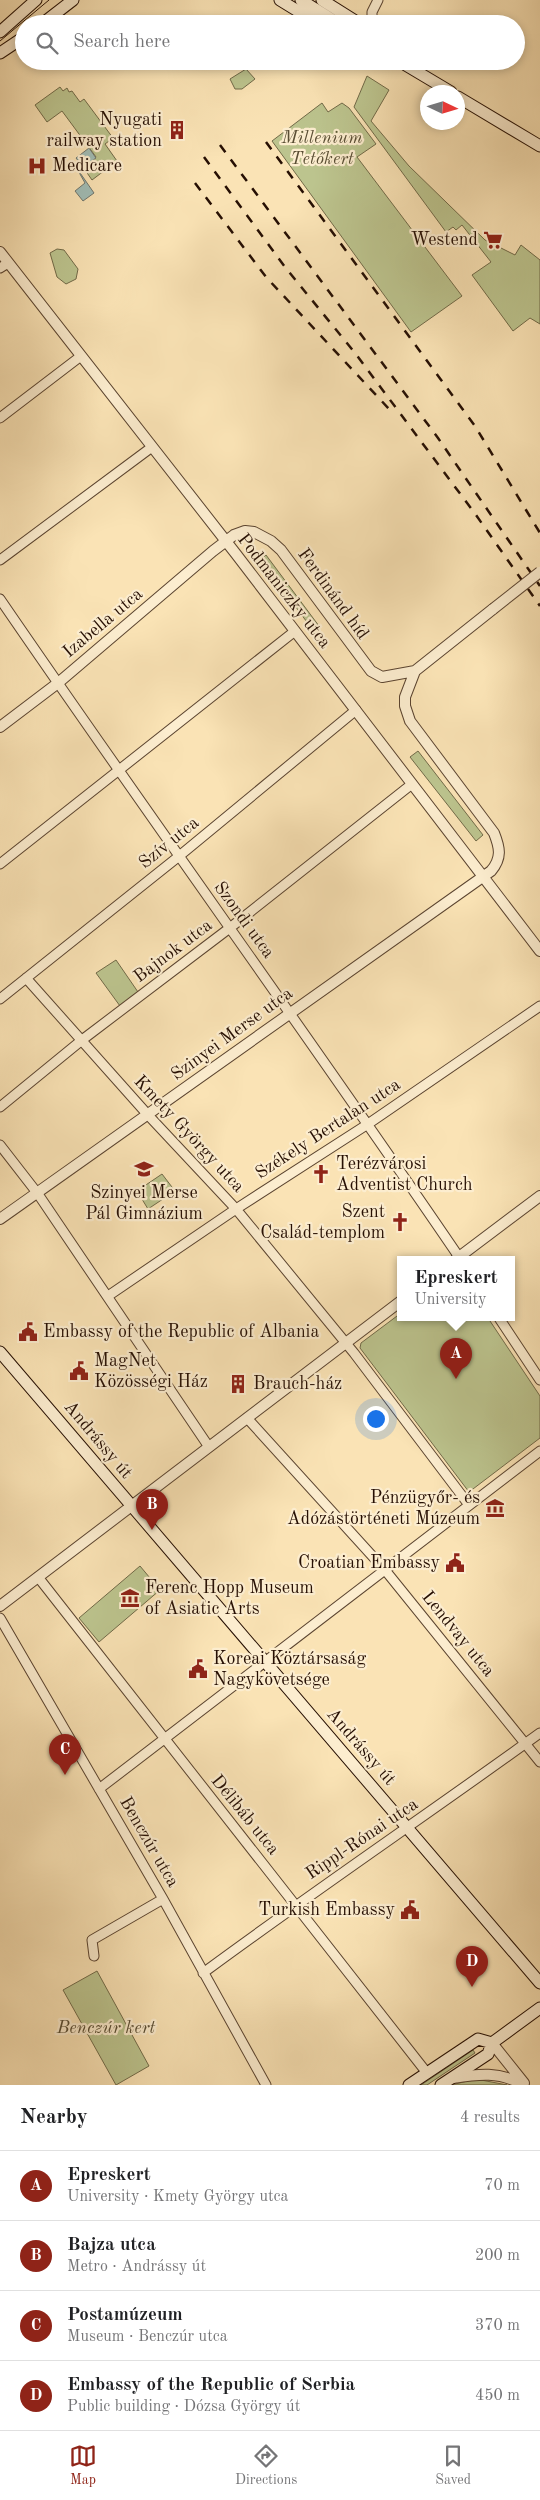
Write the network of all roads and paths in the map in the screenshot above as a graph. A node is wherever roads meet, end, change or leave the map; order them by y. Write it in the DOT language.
graph roads {
  1 [pos="36,0"];
  2 [pos="73,0"];
  3 [pos="280,0"];
  4 [pos="301,0"];
  5 [pos="322,0"];
  6 [pos="378,0"];
  7 [pos="19,15"];
  8 [pos="54,15"];
  9 [pos="304,15"];
  10 [pos="325,15"];
  11 [pos="346,15"];
  12 [pos="372,15"];
  13 [pos="15,19"];
  14 [pos="0,32"];
  15 [pos="15,43"];
  16 [pos="0,54"];
  17 [pos="413,70"];
  18 [pos="439,85"];
  19 [pos="465,100"];
  20 [pos="540,146"];
  21 [pos="0,252"];
  22 [pos="4,265"];
  23 [pos="81,356"];
  24 [pos="0,418"];
  25 [pos="152,447"];
  26 [pos="226,541"];
  27 [pos="0,560"];
  28 [pos="540,572"];
  29 [pos="0,599"];
  30 [pos="295,631"];
  31 [pos="416,670"];
  32 [pos="58,683"];
  33 [pos="356,710"];
  34 [pos="0,727"];
  35 [pos="117,770"];
  36 [pos="412,784"];
  37 [pos="178,857"];
  38 [pos="0,864"];
  39 [pos="483,876"];
  40 [pos="232,927"];
  41 [pos="540,951"];
  42 [pos="26,978"];
  43 [pos="0,999"];
  44 [pos="540,1006"];
  45 [pos="290,1012"];
  46 [pos="82,1040"];
  47 [pos="0,1107"];
  48 [pos="148,1115"];
  49 [pos="368,1124"];
  50 [pos="0,1145"];
  51 [pos="38,1194"];
  52 [pos="540,1196"];
  53 [pos="236,1209"];
  54 [pos="0,1219"];
  55 [pos="456,1256"];
  56 [pos="462,1256"];
  57 [pos="108,1296"];
  58 [pos="397,1304"];
  59 [pos="501,1321"];
  60 [pos="346,1343"];
  61 [pos="0,1352"];
  62 [pos="540,1380"];
  63 [pos="247,1418"];
  64 [pos="209,1447"];
  65 [pos="540,1450"];
  66 [pos="469,1505"];
  67 [pos="131,1506"];
  68 [pos="385,1570"];
  69 [pos="38,1577"];
  70 [pos="0,1606"];
  71 [pos="0,1618"];
  72 [pos="264,1660"];
  73 [pos="540,1733"];
  74 [pos="163,1739"];
  75 [pos="525,1744"];
  76 [pos="540,1762"];
  77 [pos="99,1789"];
  78 [pos="407,1828"];
  79 [pos="163,1899"];
  80 [pos="296,1904"];
  81 [pos="94,1956"];
  82 [pos="203,1973"];
  83 [pos="540,1983"];
  84 [pos="540,2008"];
  85 [pos="492,2042"];
  86 [pos="427,2074"];
  87 [pos="445,2082"];
  88 [pos="266,2085"];
  89 [pos="409,2085"];
  90 [pos="524,2085"];
  1 -- 7 [label="main road"];
  2 -- 8 [label="main road"];
  3 -- 9 [label="main road"];
  4 -- 10 [label="main road"];
  5 -- 11 [label="main road"];
  6 -- 12 [label="street"];
  13 -- 14 [label="main road"];
  15 -- 16 [label="main road"];
  17 -- 18 [label="main road"];
  19 -- 20 [label="main road"];
  21 -- 22 [label="street, Podmaniczky utca"];
  22 -- 23 [label="street, Podmaniczky utca"];
  23 -- 24 [label="street"];
  23 -- 25 [label="street, Podmaniczky utca"];
  25 -- 26 [label="street, Podmaniczky utca"];
  25 -- 27 [label="street"];
  26 -- 30 [label="street, Podmaniczky utca"];
  26 -- 31 [label="street, Ferdinánd híd"];
  26 -- 32 [label="street, Izabella utca"];
  28 -- 31 [label="street, Ferdinánd híd, bridge"];
  29 -- 32 [label="street, Szondi utca"];
  30 -- 33 [label="street, Podmaniczky utca"];
  30 -- 35 [label="street"];
  31 -- 39 [label="street, Ferdinánd híd"];
  32 -- 34 [label="street, Izabella utca"];
  32 -- 35 [label="street, Szondi utca"];
  33 -- 36 [label="street, Podmaniczky utca"];
  33 -- 37 [label="street, Szív utca"];
  35 -- 37 [label="street, Szondi utca"];
  35 -- 38 [label="street"];
  36 -- 39 [label="street, Podmaniczky utca"];
  36 -- 40 [label="street, Bajnok utca"];
  37 -- 40 [label="street, Szondi utca"];
  37 -- 42 [label="street, Szív utca"];
  39 -- 41 [label="street, Podmaniczky utca"];
  39 -- 45 [label="street, Szinyei Merse utca"];
  40 -- 45 [label="street, Szondi utca"];
  40 -- 46 [label="street, Bajnok utca"];
  42 -- 43 [label="street, Szív utca"];
  42 -- 46 [label="street, Kmety György utca"];
  44 -- 49 [label="street, Székely Bertalan utca"];
  45 -- 48 [label="street, Szinyei Merse utca"];
  45 -- 49 [label="street, Szondi utca"];
  46 -- 47 [label="street, Bajnok utca"];
  46 -- 48 [label="street, Kmety György utca"];
  48 -- 51 [label="street, Szinyei Merse utca"];
  48 -- 53 [label="street, Kmety György utca"];
  49 -- 53 [label="street, Székely Bertalan utca"];
  49 -- 55 [label="street, Szondi utca"];
  50 -- 51 [label="street"];
  51 -- 54 [label="street, Szinyei Merse utca"];
  51 -- 57 [label="street"];
  52 -- 56 [label="street"];
  53 -- 57 [label="street, Székely Bertalan utca"];
  53 -- 60 [label="street, Kmety György utca"];
  57 -- 64 [label="street"];
  58 -- 60 [label="street"];
  59 -- 62 [label="street"];
  60 -- 63 [label="street"];
  60 -- 66 [label="street, Kmety György utca"];
  61 -- 67 [label="main road, Andrássy út"];
  63 -- 64 [label="street"];
  63 -- 68 [label="street, Lendvay utca"];
  64 -- 67 [label="street"];
  65 -- 66 [label="street"];
  66 -- 68 [label="street"];
  67 -- 69 [label="street"];
  67 -- 72 [label="main road, Andrássy út"];
  68 -- 72 [label="street"];
  68 -- 75 [label="street, Lendvay utca"];
  69 -- 70 [label="street"];
  69 -- 74 [label="street, Délibáb utca"];
  71 -- 77 [label="street, Benczúr utca"];
  72 -- 74 [label="street"];
  72 -- 78 [label="main road, Andrássy út"];
  73 -- 75 [label="street, Rippl-Rónai utca"];
  74 -- 77 [label="street"];
  74 -- 80 [label="street, Délibáb utca"];
  75 -- 76 [label="street, Lendvay utca"];
  75 -- 78 [label="street, Rippl-Rónai utca"];
  77 -- 79 [label="street, Benczúr utca"];
  78 -- 80 [label="street, Rippl-Rónai utca"];
  78 -- 83 [label="main road, Andrássy út"];
  79 -- 81 [label="street"];
  79 -- 82 [label="street, Benczúr utca"];
  80 -- 82 [label="street, Rippl-Rónai utca"];
  80 -- 86 [label="street, Délibáb utca"];
  82 -- 88 [label="street, Benczúr utca"];
  84 -- 85 [label="main road"];
  85 -- 86 [label="main road"];
  85 -- 87 [label="main road"];
  85 -- 90 [label="street"];
  86 -- 89 [label="main road"];
  87 -- 90 [label="street"];
}
